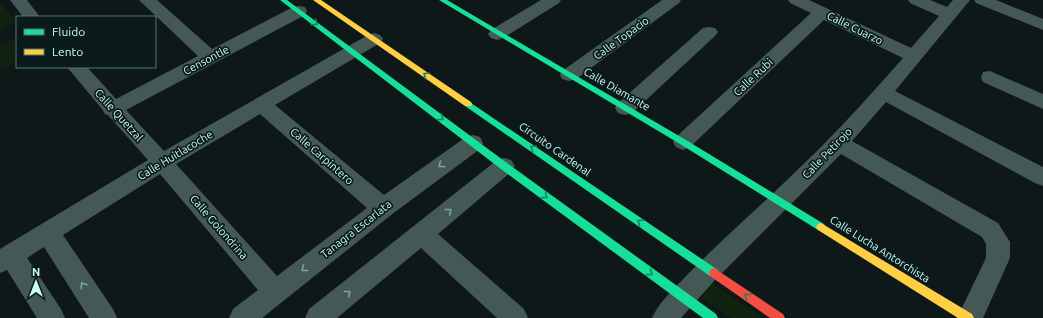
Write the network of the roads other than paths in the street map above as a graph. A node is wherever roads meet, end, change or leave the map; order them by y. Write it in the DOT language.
graph roads {
  1 [pos="18,0"];
  2 [pos="147,0"];
  3 [pos="283,0"];
  4 [pos="316,0"];
  5 [pos="442,0"];
  6 [pos="553,0"];
  7 [pos="673,0"];
  8 [pos="796,0"];
  9 [pos="916,0"];
  10 [pos="982,0"];
  11 [pos="955,7"];
  12 [pos="299,11"];
  13 [pos="822,12"];
  14 [pos="31,16"];
  15 [pos="1043,25"];
  16 [pos="709,32"];
  17 [pos="497,34"];
  18 [pos="374,39"];
  19 [pos="353,51"];
  20 [pos="914,56"];
  21 [pos="211,58"];
  22 [pos="77,68"];
  23 [pos="569,75"];
  24 [pos="990,77"];
  25 [pos="882,92"];
  26 [pos="1043,102"];
  27 [pos="261,104"];
  28 [pos="625,108"];
  29 [pos="112,109"];
  30 [pos="684,142"];
  31 [pos="473,143"];
  32 [pos="839,143"];
  33 [pos="162,162"];
  34 [pos="504,166"];
  35 [pos="1043,177"];
  36 [pos="780,201"];
  37 [pos="383,208"];
  38 [pos="48,232"];
  39 [pos="422,234"];
  40 [pos="6,259"];
  41 [pos="709,269"];
  42 [pos="275,292"];
  43 [pos="683,296"];
  44 [pos="52,318"];
  45 [pos="104,318"];
  46 [pos="242,318"];
  47 [pos="318,318"];
  48 [pos="515,318"];
  49 [pos="665,318"];
  50 [pos="712,318"];
  51 [pos="779,318"];
  52 [pos="969,318"];
  1 -- 14 [label="street"];
  2 -- 21 [label="street"];
  3 -- 12 [label="street"];
  4 -- 18 [label="street, Circuito Cardenal"];
  5 -- 17 [label="street, Calle Diamante"];
  6 -- 17 [label="street"];
  7 -- 23 [label="street, Calle Topacio"];
  8 -- 13 [label="street, Calle Cuarzo"];
  9 -- 11 [label="street"];
  10 -- 15 [label="street"];
  11 -- 20 [label="street, Calle Petirojo"];
  12 -- 19 [label="street, one-way"];
  12 -- 21 [label="street, Censontle"];
  13 -- 20 [label="street, Calle Cuarzo"];
  13 -- 30 [label="street, Calle Rubi"];
  16 -- 28 [label="street"];
  17 -- 23 [label="street, Calle Diamante"];
  18 -- 19 [label="street, Calle Huitlacoche"];
  41 -- 18 [label="street, Circuito Cardenal, one-way"];
  19 -- 27 [label="street, Calle Huitlacoche"];
  19 -- 31 [label="street, one-way"];
  20 -- 25 [label="street, Calle Petirojo"];
  21 -- 29 [label="street, Censontle"];
  22 -- 29 [label="street, Calle Quetzal"];
  23 -- 28 [label="street, Calle Diamante"];
  24 -- 26 [label="street"];
  25 -- 32 [label="street, Calle Petirojo"];
  25 -- 35 [label="street"];
  27 -- 33 [label="street, Calle Huitlacoche"];
  27 -- 37 [label="street, Calle Carpintero"];
  28 -- 30 [label="street, Calle Diamante"];
  29 -- 33 [label="street, Calle Quetzal"];
  30 -- 36 [label="street, Calle Diamante"];
  31 -- 34 [label="street"];
  31 -- 37 [label="street, Tanagra Escarlata, one-way"];
  32 -- 36 [label="street, Calle Petirojo"];
  32 -- 52 [label="street"];
  33 -- 38 [label="street, Calle Huitlacoche"];
  33 -- 42 [label="street, Calle Golondrina"];
  39 -- 34 [label="street, one-way"];
  34 -- 43 [label="street, one-way"];
  36 -- 41 [label="street, Calle Petirojo"];
  36 -- 52 [label="street, Calle Lucha Antorchista"];
  37 -- 42 [label="street, Tanagra Escarlata, one-way"];
  38 -- 40 [label="street, Calle Huitlacoche"];
  45 -- 38 [label="street, one-way"];
  47 -- 39 [label="street, one-way"];
  39 -- 48 [label="street"];
  40 -- 44 [label="street"];
  41 -- 43 [label="street, Calle Petirojo"];
  51 -- 41 [label="street, Circuito Cardenal, one-way"];
  42 -- 46 [label="street, Tanagra Escarlata"];
  43 -- 49 [label="street, Calle Petirojo"];
  43 -- 50 [label="street"];
}
